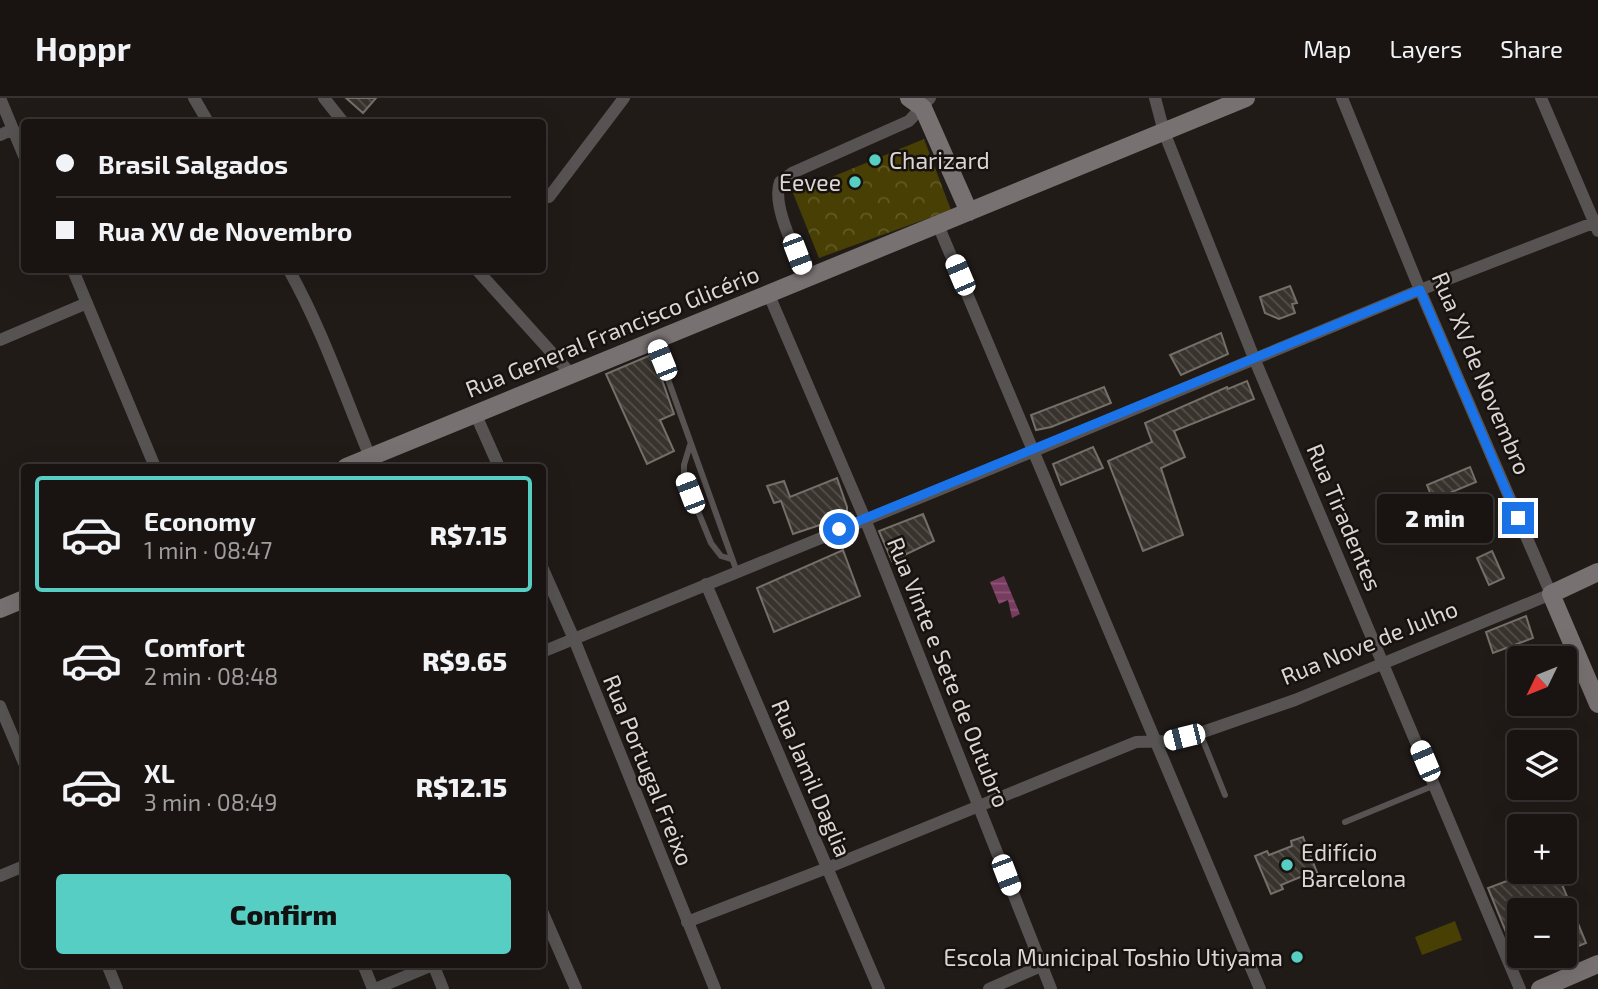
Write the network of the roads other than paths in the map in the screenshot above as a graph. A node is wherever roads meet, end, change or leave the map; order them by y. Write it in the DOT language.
graph roads {
  1 [pos="1,98"];
  2 [pos="194,98"];
  3 [pos="324,98"];
  4 [pos="624,98"];
  5 [pos="1155,98"];
  6 [pos="1246,98"];
  7 [pos="1342,98"];
  8 [pos="1541,98"];
  9 [pos="920,101"];
  10 [pos="206,119"];
  11 [pos="341,119"];
  12 [pos="13,129"];
  13 [pos="1164,132"];
  14 [pos="0,135"];
  15 [pos="21,149"];
  16 [pos="549,197"];
  17 [pos="969,212"];
  18 [pos="938,225"];
  19 [pos="1597,225"];
  20 [pos="74,273"];
  21 [pos="291,273"];
  22 [pos="480,273"];
  23 [pos="806,277"];
  24 [pos="1420,290"];
  25 [pos="769,295"];
  26 [pos="87,303"];
  27 [pos="0,340"];
  28 [pos="655,342"];
  29 [pos="1254,358"];
  30 [pos="572,374"];
  31 [pos="475,413"];
  32 [pos="690,444"];
  33 [pos="1034,451"];
  34 [pos="359,463"];
  35 [pos="154,464"];
  36 [pos="498,464"];
  37 [pos="865,519"];
  38 [pos="731,559"];
  39 [pos="737,572"];
  40 [pos="1598,572"];
  41 [pos="546,576"];
  42 [pos="706,584"];
  43 [pos="1551,594"];
  44 [pos="21,600"];
  45 [pos="0,609"];
  46 [pos="574,639"];
  47 [pos="546,650"];
  48 [pos="1384,664"];
  49 [pos="1598,704"];
  50 [pos="0,705"];
  51 [pos="1200,733"];
  52 [pos="1154,740"];
  53 [pos="21,756"];
  54 [pos="1435,785"];
  55 [pos="1225,795"];
  56 [pos="980,806"];
  57 [pos="1345,821"];
  58 [pos="21,867"];
  59 [pos="827,868"];
  60 [pos="0,876"];
  61 [pos="546,922"];
  62 [pos="687,922"];
  63 [pos="1598,964"];
  64 [pos="1041,966"];
  65 [pos="109,968"];
  66 [pos="365,968"];
  67 [pos="426,968"];
  68 [pos="435,968"];
  69 [pos="117,989"];
  70 [pos="374,989"];
  71 [pos="443,989"];
  72 [pos="576,989"];
  73 [pos="715,989"];
  74 [pos="879,989"];
  75 [pos="989,989"];
  76 [pos="1051,989"];
  77 [pos="1260,989"];
  78 [pos="1520,989"];
  79 [pos="1540,989"];
  1 -- 12 [label="street"];
  2 -- 10 [label="street"];
  3 -- 11 [label="street"];
  4 -- 16 [label="street"];
  5 -- 13 [label="street, Rua Tiradentes"];
  6 -- 13 [label="main road, Rua General Francisco Glicério"];
  7 -- 24 [label="street, Rua XV de Novembro"];
  8 -- 19 [label="street"];
  9 -- 17 [label="main road"];
  9 -- 23 [label="street"];
  12 -- 14 [label="street"];
  12 -- 15 [label="street"];
  13 -- 17 [label="main road, Rua General Francisco Glicério"];
  13 -- 29 [label="street, Rua Tiradentes"];
  17 -- 18 [label="main road, Rua General Francisco Glicério"];
  18 -- 23 [label="main road, Rua General Francisco Glicério"];
  18 -- 33 [label="street"];
  19 -- 24 [label="street"];
  20 -- 26 [label="street"];
  21 -- 34 [label="street"];
  22 -- 30 [label="street"];
  23 -- 25 [label="main road, Rua General Francisco Glicério"];
  24 -- 29 [label="street"];
  24 -- 43 [label="street, Rua XV de Novembro"];
  25 -- 28 [label="main road, Rua General Francisco Glicério"];
  25 -- 37 [label="street, Rua Vinte e Sete de Outubro"];
  26 -- 27 [label="street"];
  26 -- 35 [label="street"];
  28 -- 30 [label="main road, Rua General Francisco Glicério"];
  28 -- 32 [label="lane"];
  29 -- 33 [label="street"];
  29 -- 48 [label="street, Rua Tiradentes"];
  30 -- 31 [label="main road, Rua General Francisco Glicério"];
  31 -- 34 [label="main road, Rua General Francisco Glicério"];
  31 -- 36 [label="street"];
  32 -- 38 [label="lane"];
  32 -- 38 [label="lane"];
  33 -- 37 [label="street"];
  33 -- 52 [label="street"];
  37 -- 39 [label="street"];
  37 -- 56 [label="street, Rua Vinte e Sete de Outubro"];
  38 -- 39 [label="lane"];
  39 -- 42 [label="street"];
  40 -- 43 [label="main road, Rua Nove de Julho"];
  41 -- 46 [label="street, Rua Portugal Freixo"];
  42 -- 46 [label="street"];
  42 -- 59 [label="street, Rua Jamil Daglia"];
  43 -- 48 [label="street, Rua Nove de Julho"];
  43 -- 49 [label="main road, Rua XV de Novembro"];
  44 -- 45 [label="main road"];
  46 -- 47 [label="street"];
  46 -- 62 [label="street, Rua Portugal Freixo"];
  48 -- 51 [label="street, Rua Nove de Julho"];
  48 -- 54 [label="street, Rua Tiradentes"];
  50 -- 53 [label="street"];
  51 -- 52 [label="street, Rua Nove de Julho"];
  51 -- 55 [label="lane"];
  52 -- 56 [label="street, Rua Nove de Julho"];
  52 -- 77 [label="street"];
  54 -- 57 [label="lane"];
  54 -- 78 [label="street, Rua Tiradentes"];
  56 -- 59 [label="street, Rua Nove de Julho"];
  56 -- 64 [label="street, Rua Vinte e Sete de Outubro"];
  58 -- 60 [label="street"];
  59 -- 62 [label="street, Rua Nove de Julho"];
  59 -- 74 [label="street, Rua Jamil Daglia"];
  61 -- 72 [label="street"];
  62 -- 73 [label="street, Rua Portugal Freixo"];
  63 -- 79 [label="main road"];
  64 -- 75 [label="street"];
  64 -- 76 [label="street, Rua Vinte e Sete de Outubro"];
  65 -- 69 [label="street"];
  66 -- 70 [label="street"];
  67 -- 70 [label="street"];
  68 -- 71 [label="street"];
}
